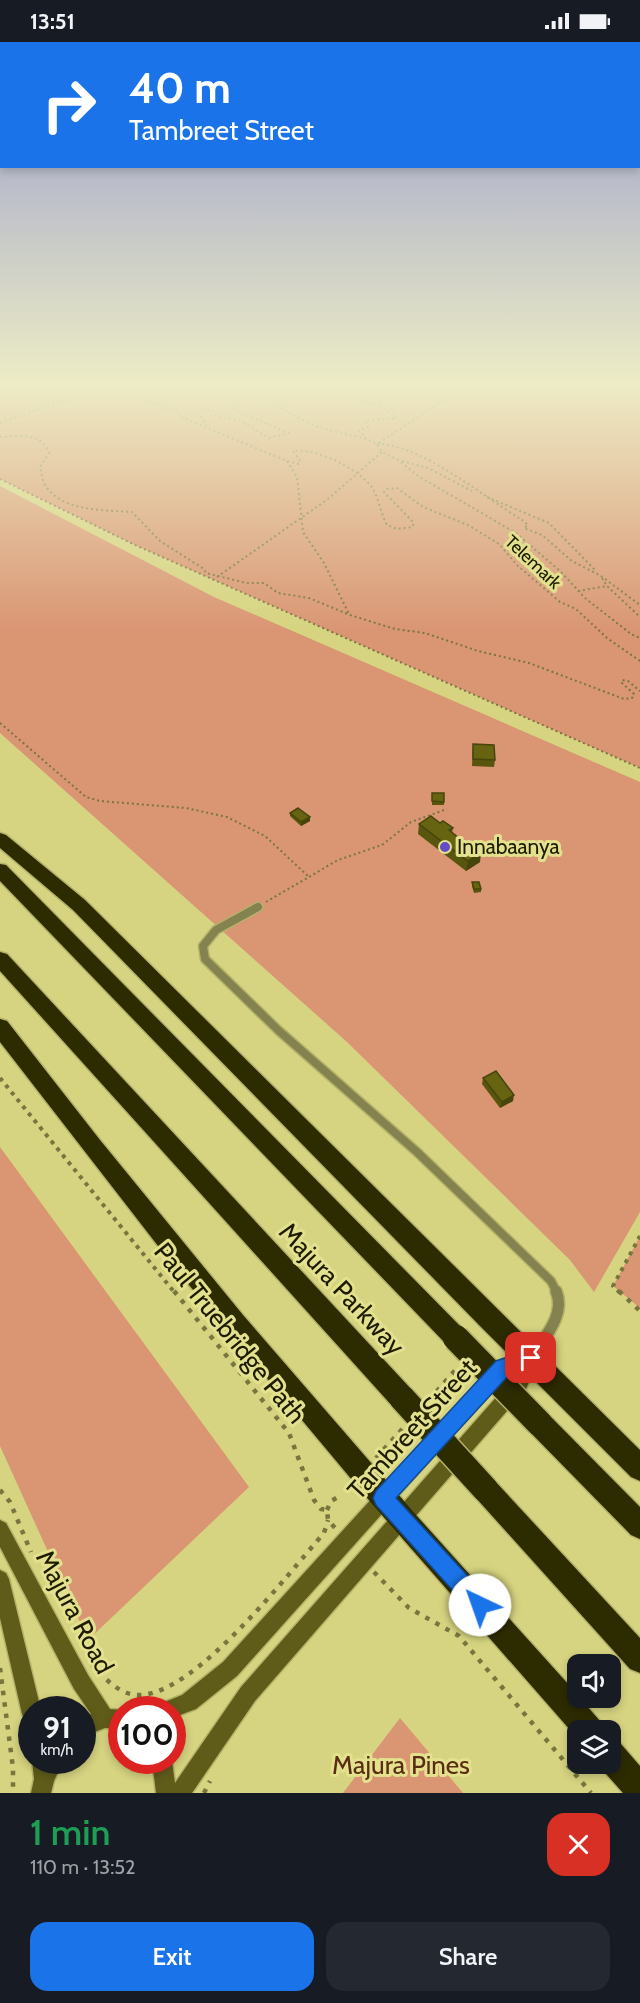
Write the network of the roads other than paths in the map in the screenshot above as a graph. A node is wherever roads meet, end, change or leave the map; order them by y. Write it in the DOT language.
graph roads {
  1 [pos="0,839"];
  2 [pos="0,870"];
  3 [pos="258,907"];
  4 [pos="0,959"];
  5 [pos="0,1027"];
  6 [pos="531,1358"];
  7 [pos="640,1468"];
  8 [pos="392,1508"];
  9 [pos="640,1526"];
  10 [pos="0,1529"];
  11 [pos="0,1579"];
  12 [pos="640,1659"];
  13 [pos="28,1696"];
  14 [pos="186,1703"];
  15 [pos="108,1713"];
  16 [pos="580,1720"];
  17 [pos="621,1767"];
  18 [pos="164,1774"];
  19 [pos="640,1789"];
  20 [pos="166,1793"];
  21 [pos="180,1793"];
  1 -- 6 [label="highway"];
  2 -- 9 [label="highway, Majura Parkway, bridge"];
  3 -- 6 [label="lane"];
  4 -- 12 [label="highway, Majura Parkway, bridge"];
  5 -- 8 [label="highway"];
  6 -- 7 [label="highway"];
  6 -- 8 [label="main road, Tambreet Street"];
  6 -- 8 [label="main road, Tambreet Street"];
  8 -- 14 [label="main road, Tambreet Street"];
  8 -- 16 [label="highway"];
  8 -- 21 [label="main road, Tambreet Street"];
  10 -- 15 [label="main road, Majura Road"];
  11 -- 13 [label="main road"];
  17 -- 19 [label="highway"];
  18 -- 20 [label="main road"];
}
